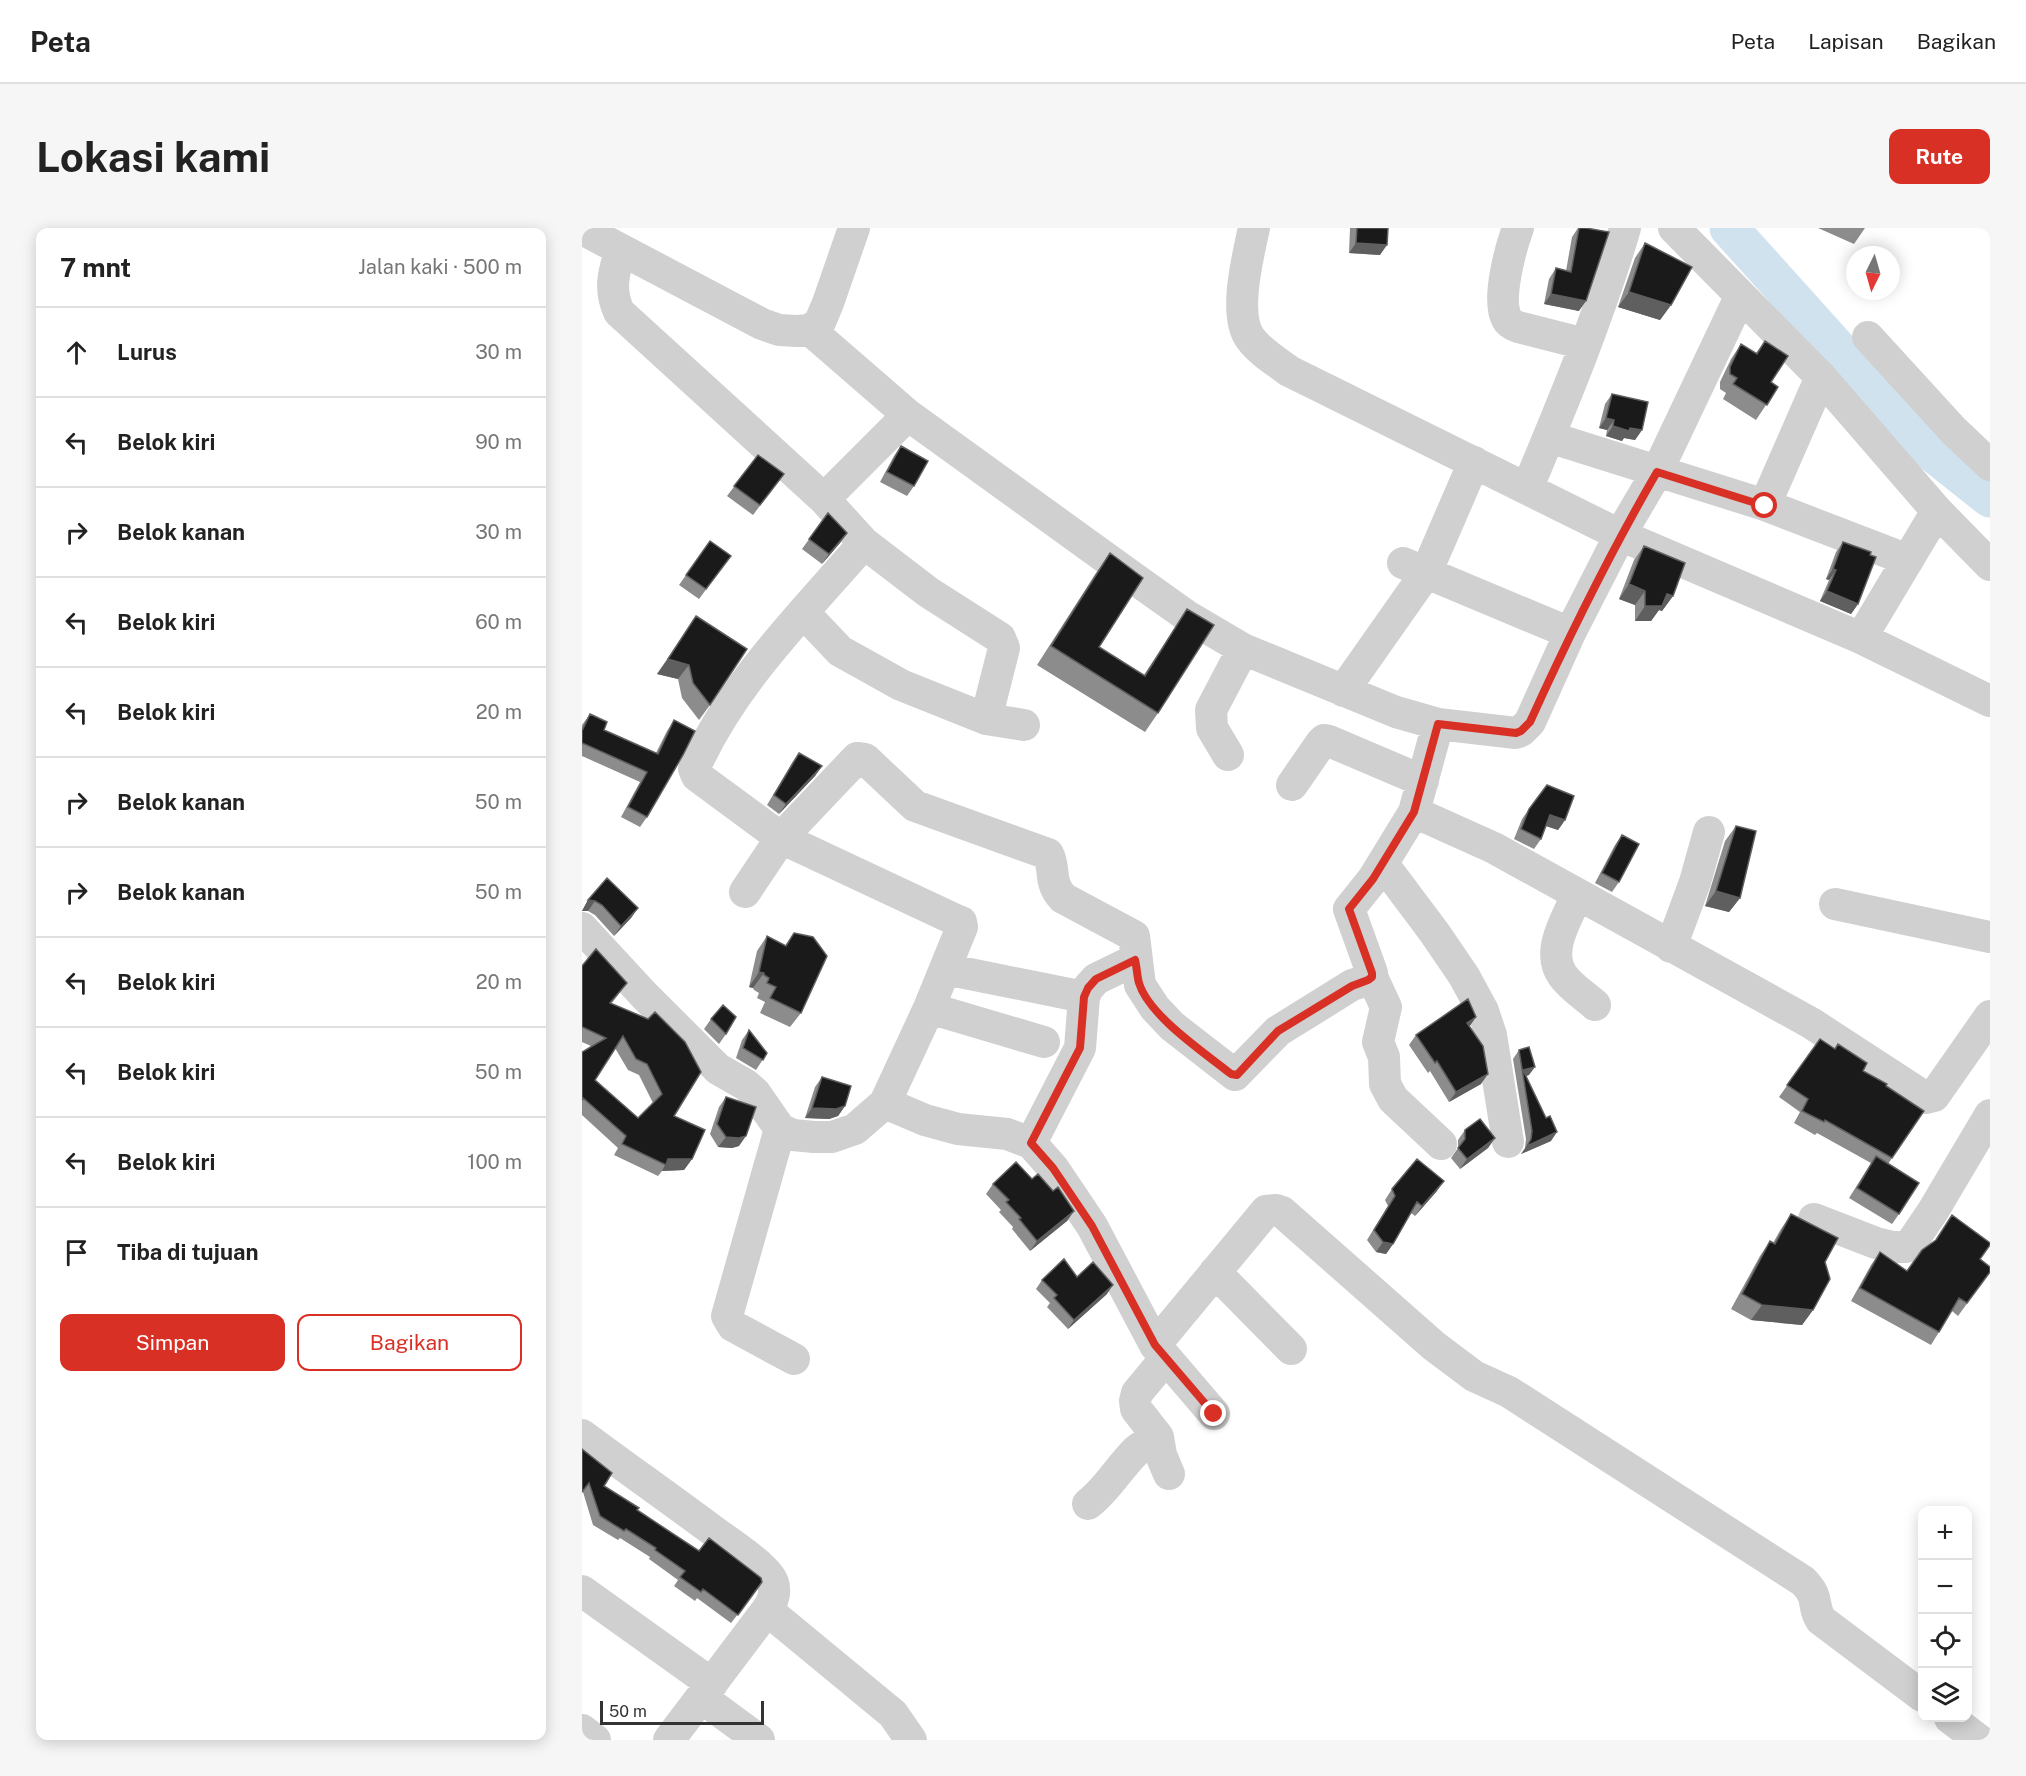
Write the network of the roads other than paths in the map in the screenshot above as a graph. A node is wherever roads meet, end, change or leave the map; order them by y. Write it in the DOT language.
graph roads {
  1 [pos="854,228"];
  2 [pos="1254,228"];
  3 [pos="1518,228"];
  4 [pos="1625,228"];
  5 [pos="1674,228"];
  6 [pos="582,229"];
  7 [pos="621,250"];
  8 [pos="1740,297"];
  9 [pos="810,330"];
  10 [pos="1868,337"];
  11 [pos="1585,344"];
  12 [pos="1821,377"];
  13 [pos="908,415"];
  14 [pos="1549,437"];
  15 [pos="1474,462"];
  16 [pos="1990,465"];
  17 [pos="1657,472"];
  18 [pos="1527,489"];
  19 [pos="824,500"];
  20 [pos="1765,506"];
  21 [pos="1937,511"];
  22 [pos="1620,536"];
  23 [pos="864,543"];
  24 [pos="1908,560"];
  25 [pos="1990,565"];
  26 [pos="1415,568"];
  27 [pos="804,613"];
  28 [pos="1570,633"];
  29 [pos="1860,638"];
  30 [pos="1243,649"];
  31 [pos="1343,691"];
  32 [pos="1990,701"];
  33 [pos="987,719"];
  34 [pos="1438,724"];
  35 [pos="1024,725"];
  36 [pos="1228,755"];
  37 [pos="1423,782"];
  38 [pos="1292,785"];
  39 [pos="1414,812"];
  40 [pos="1709,832"];
  41 [pos="781,837"];
  42 [pos="1379,870"];
  43 [pos="745,892"];
  44 [pos="1577,895"];
  45 [pos="1835,904"];
  46 [pos="582,927"];
  47 [pos="1990,937"];
  48 [pos="1671,947"];
  49 [pos="1135,960"];
  50 [pos="945,969"];
  51 [pos="1372,977"];
  52 [pos="1084,997"];
  53 [pos="1595,1005"];
  54 [pos="929,1008"];
  55 [pos="1990,1016"];
  56 [pos="1044,1042"];
  57 [pos="885,1103"];
  58 [pos="1990,1115"];
  59 [pos="780,1129"];
  60 [pos="1508,1142"];
  61 [pos="1031,1143"];
  62 [pos="1441,1144"];
  63 [pos="1814,1219"];
  64 [pos="1215,1272"];
  65 [pos="1291,1349"];
  66 [pos="1161,1351"];
  67 [pos="794,1359"];
  68 [pos="1214,1414"];
  69 [pos="582,1435"];
  70 [pos="1158,1437"];
  71 [pos="1169,1474"];
  72 [pos="1088,1504"];
  73 [pos="582,1591"];
  74 [pos="767,1610"];
  75 [pos="707,1691"];
  76 [pos="1918,1692"];
  77 [pos="1955,1722"];
  78 [pos="582,1730"];
  79 [pos="595,1740"];
  80 [pos="669,1740"];
  81 [pos="759,1740"];
  82 [pos="911,1740"];
  83 [pos="1979,1740"];
  1 -- 9 [label="street"];
  2 -- 15 [label="street"];
  3 -- 11 [label="street"];
  4 -- 11 [label="street"];
  5 -- 8 [label="street"];
  6 -- 7 [label="street"];
  7 -- 9 [label="street"];
  7 -- 19 [label="street"];
  8 -- 12 [label="street"];
  8 -- 17 [label="street"];
  9 -- 13 [label="street"];
  10 -- 16 [label="street"];
  11 -- 14 [label="street"];
  12 -- 20 [label="street"];
  12 -- 21 [label="street"];
  13 -- 19 [label="street"];
  13 -- 30 [label="street"];
  14 -- 17 [label="street"];
  14 -- 18 [label="street"];
  15 -- 18 [label="street"];
  15 -- 26 [label="street"];
  17 -- 20 [label="street"];
  17 -- 22 [label="street"];
  18 -- 22 [label="street"];
  19 -- 23 [label="street"];
  20 -- 24 [label="street"];
  21 -- 24 [label="street"];
  21 -- 25 [label="street"];
  22 -- 28 [label="street"];
  22 -- 29 [label="street"];
  23 -- 27 [label="street"];
  23 -- 33 [label="street"];
  24 -- 29 [label="street"];
  26 -- 28 [label="street"];
  26 -- 31 [label="street"];
  27 -- 33 [label="street"];
  27 -- 41 [label="street"];
  28 -- 34 [label="street"];
  29 -- 32 [label="street"];
  30 -- 31 [label="street"];
  30 -- 36 [label="street"];
  31 -- 34 [label="street"];
  33 -- 35 [label="street"];
  34 -- 37 [label="street"];
  37 -- 38 [label="street"];
  37 -- 39 [label="street"];
  39 -- 42 [label="street"];
  39 -- 44 [label="street"];
  40 -- 48 [label="street"];
  41 -- 43 [label="street"];
  41 -- 49 [label="street"];
  41 -- 50 [label="street"];
  42 -- 51 [label="street"];
  42 -- 60 [label="street"];
  44 -- 48 [label="street"];
  44 -- 53 [label="street"];
  45 -- 47 [label="street"];
  46 -- 59 [label="street"];
  48 -- 55 [label="street"];
  49 -- 51 [label="street"];
  49 -- 52 [label="street"];
  50 -- 52 [label="street"];
  50 -- 54 [label="street"];
  51 -- 62 [label="street"];
  52 -- 61 [label="street"];
  54 -- 56 [label="street"];
  54 -- 57 [label="street"];
  57 -- 59 [label="street"];
  57 -- 61 [label="street"];
  58 -- 63 [label="street"];
  59 -- 67 [label="street"];
  61 -- 66 [label="street"];
  64 -- 65 [label="street"];
  64 -- 66 [label="street"];
  64 -- 76 [label="street"];
  66 -- 68 [label="street"];
  66 -- 70 [label="street"];
  69 -- 74 [label="street"];
  70 -- 71 [label="street"];
  70 -- 72 [label="street"];
  73 -- 75 [label="street"];
  74 -- 75 [label="street"];
  74 -- 82 [label="street"];
  75 -- 80 [label="street"];
  75 -- 81 [label="street"];
  77 -- 83 [label="street"];
  78 -- 79 [label="street"];
}
